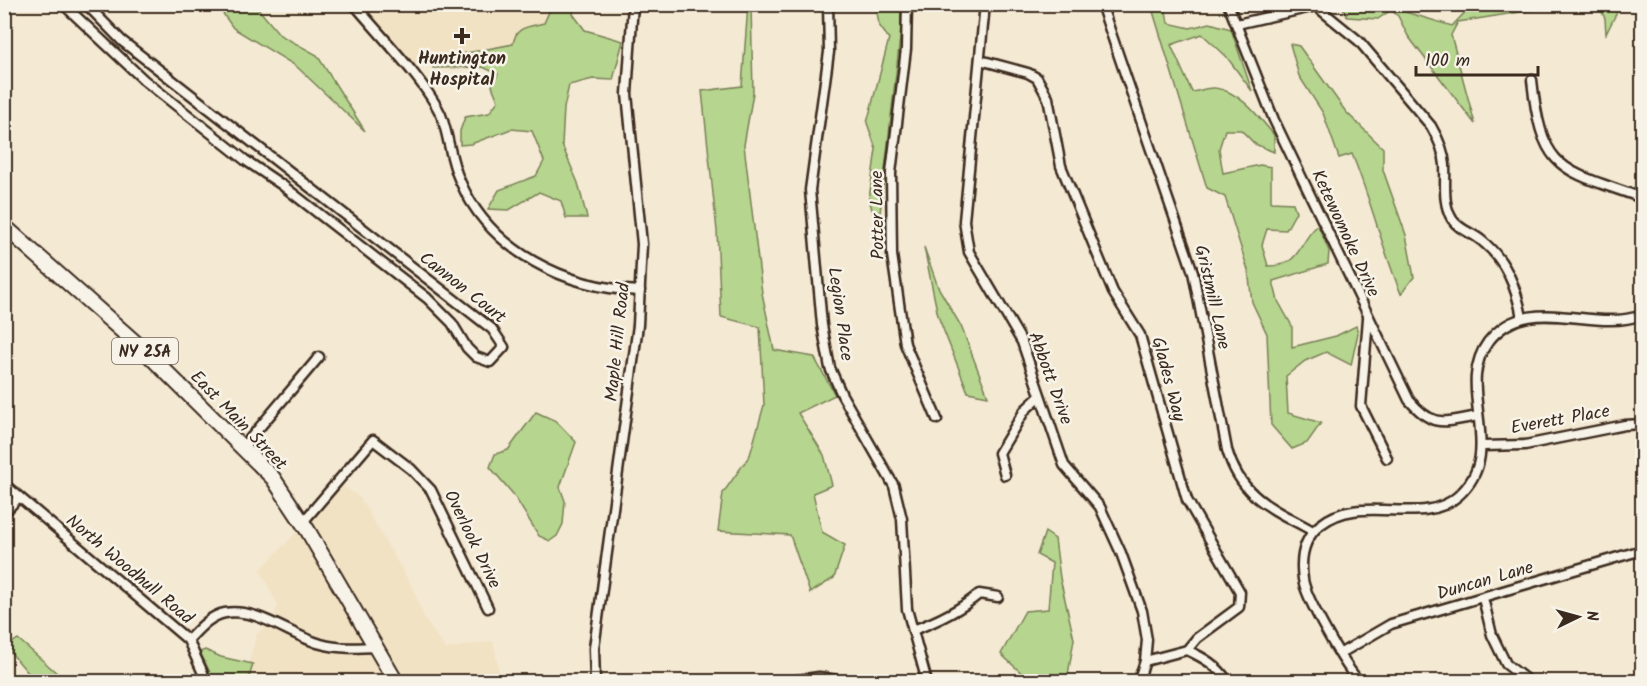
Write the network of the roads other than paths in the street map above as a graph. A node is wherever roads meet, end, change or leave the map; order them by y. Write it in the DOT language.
graph roads {
  1 [pos="63,4"];
  2 [pos="86,4"];
  3 [pos="354,4"];
  4 [pos="633,4"];
  5 [pos="828,4"];
  6 [pos="907,4"];
  7 [pos="985,4"];
  8 [pos="1101,4"];
  9 [pos="1228,4"];
  10 [pos="1316,5"];
  11 [pos="1237,24"];
  12 [pos="108,27"];
  13 [pos="99,38"];
  14 [pos="980,60"];
  15 [pos="1532,80"];
  16 [pos="173,81"];
  17 [pos="163,95"];
  18 [pos="282,167"];
  19 [pos="274,180"];
  20 [pos="1642,198"];
  21 [pos="4,226"];
  22 [pos="405,263"];
  23 [pos="396,275"];
  24 [pos="640,291"];
  25 [pos="1642,315"];
  26 [pos="1522,317"];
  27 [pos="1368,318"];
  28 [pos="319,357"];
  29 [pos="1040,396"];
  30 [pos="1478,416"];
  31 [pos="937,419"];
  32 [pos="1642,424"];
  33 [pos="1482,446"];
  34 [pos="243,447"];
  35 [pos="1387,458"];
  36 [pos="1005,474"];
  37 [pos="4,484"];
  38 [pos="20,497"];
  39 [pos="4,513"];
  40 [pos="303,522"];
  41 [pos="1313,531"];
  42 [pos="1642,550"];
  43 [pos="998,597"];
  44 [pos="1483,598"];
  45 [pos="488,608"];
  46 [pos="913,630"];
  47 [pos="188,640"];
  48 [pos="377,647"];
  49 [pos="1187,650"];
  50 [pos="1341,653"];
  51 [pos="1145,661"];
  52 [pos="207,681"];
  53 [pos="396,681"];
  54 [pos="595,681"];
  55 [pos="784,681"];
  56 [pos="848,681"];
  57 [pos="927,681"];
  58 [pos="1138,681"];
  59 [pos="1228,681"];
  60 [pos="1360,681"];
  61 [pos="1528,681"];
  1 -- 13 [label="street, Cannon Court"];
  2 -- 12 [label="street, Cannon Court"];
  3 -- 24 [label="street"];
  4 -- 24 [label="street, Maple Hill Road"];
  5 -- 46 [label="street, Legion Place"];
  6 -- 31 [label="street, Potter Lane"];
  7 -- 14 [label="street, Abbott Drive"];
  8 -- 41 [label="street, Gristmill Lane"];
  9 -- 11 [label="street, Ketewomoke Drive"];
  10 -- 11 [label="street"];
  10 -- 26 [label="street"];
  11 -- 27 [label="street, Ketewomoke Drive"];
  12 -- 13 [label="street"];
  12 -- 16 [label="street, Cannon Court"];
  13 -- 17 [label="street, Cannon Court"];
  14 -- 29 [label="street, Abbott Drive"];
  14 -- 49 [label="street, Glades Way"];
  15 -- 20 [label="street"];
  16 -- 17 [label="street"];
  16 -- 18 [label="street, Cannon Court"];
  17 -- 19 [label="street, Cannon Court"];
  18 -- 19 [label="street"];
  18 -- 22 [label="street, Cannon Court"];
  19 -- 23 [label="street, Cannon Court"];
  21 -- 34 [label="main road, East Main Street / NY 25A"];
  22 -- 23 [label="street"];
  22 -- 23 [label="street, Cannon Court"];
  24 -- 54 [label="street, Maple Hill Road"];
  25 -- 26 [label="street"];
  26 -- 30 [label="street"];
  27 -- 30 [label="street, Ketewomoke Drive"];
  27 -- 35 [label="street"];
  28 -- 34 [label="street"];
  29 -- 36 [label="street"];
  29 -- 51 [label="street, Abbott Drive"];
  30 -- 33 [label="street"];
  32 -- 33 [label="street, Everett Place"];
  33 -- 41 [label="street"];
  34 -- 40 [label="main road, East Main Street / NY 25A"];
  37 -- 38 [label="street, North Woodhull Road"];
  38 -- 39 [label="street"];
  38 -- 47 [label="street, North Woodhull Road"];
  40 -- 45 [label="street, Overlook Drive"];
  40 -- 48 [label="main road, East Main Street / NY 25A"];
  41 -- 50 [label="street"];
  42 -- 44 [label="street, Duncan Lane"];
  43 -- 46 [label="street"];
  44 -- 50 [label="street, Duncan Lane"];
  44 -- 61 [label="street"];
  46 -- 57 [label="street, Legion Place"];
  47 -- 48 [label="street, North Woodhull Road"];
  47 -- 52 [label="street"];
  48 -- 53 [label="main road, East Main Street / NY 25A"];
  49 -- 51 [label="street, Glades Way"];
  49 -- 59 [label="street"];
  50 -- 60 [label="street"];
  51 -- 58 [label="street, Abbott Drive"];
  55 -- 56 [label="street"];
}
